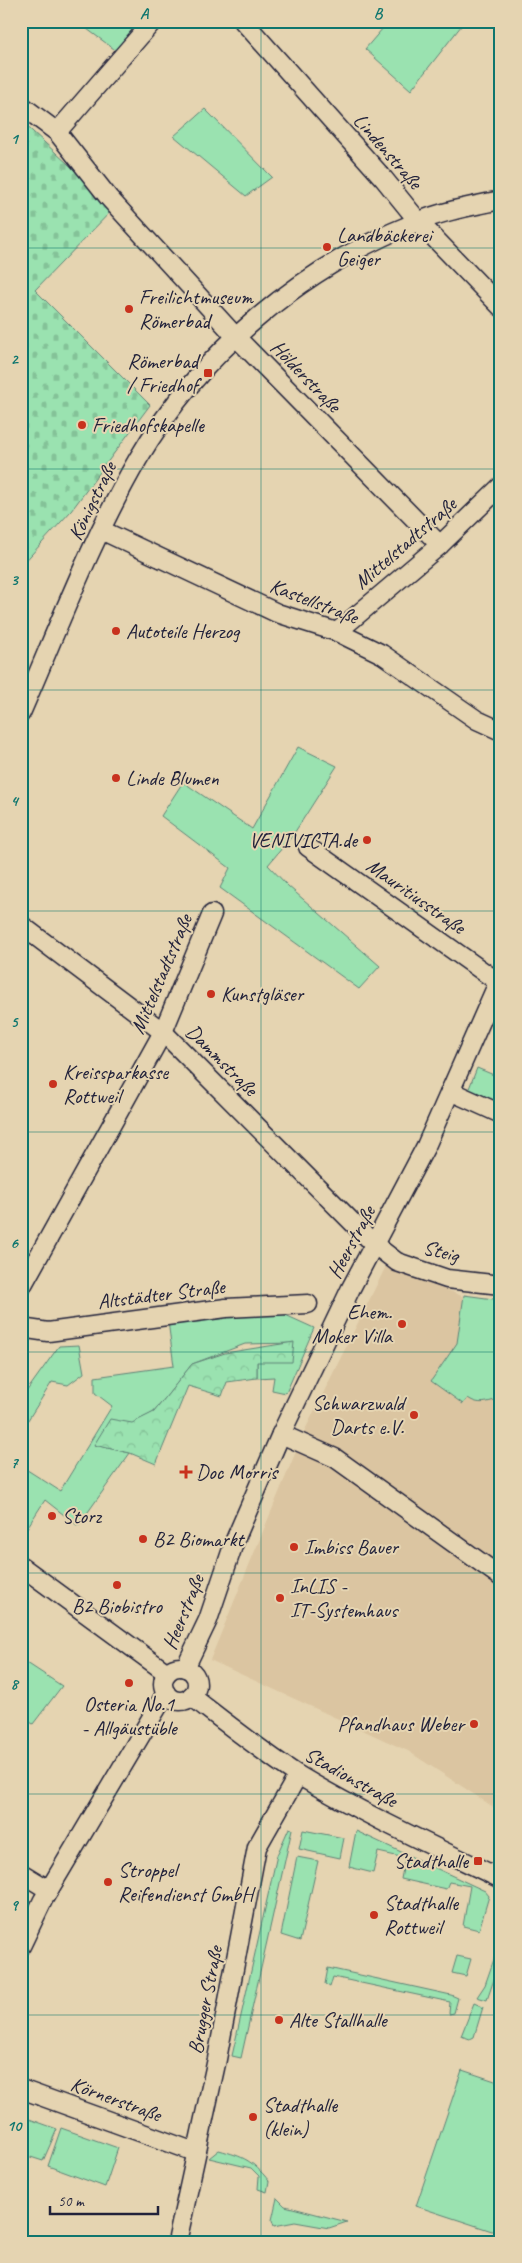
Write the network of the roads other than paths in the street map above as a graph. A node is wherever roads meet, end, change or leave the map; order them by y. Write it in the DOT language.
graph roads {
  1 [pos="153,21"];
  2 [pos="243,21"];
  3 [pos="21,105"];
  4 [pos="57,132"];
  5 [pos="501,200"];
  6 [pos="418,221"];
  7 [pos="501,307"];
  8 [pos="236,337"];
  9 [pos="501,486"];
  10 [pos="101,530"];
  11 [pos="440,545"];
  12 [pos="337,632"];
  13 [pos="21,713"];
  14 [pos="501,731"];
  15 [pos="308,847"];
  16 [pos="212,914"];
  17 [pos="21,925"];
  18 [pos="499,978"];
  19 [pos="494,1007"];
  20 [pos="162,1032"];
  21 [pos="450,1091"];
  22 [pos="501,1114"];
  23 [pos="375,1245"];
  24 [pos="501,1285"];
  25 [pos="21,1288"];
  26 [pos="308,1304"];
  27 [pos="21,1328"];
  28 [pos="281,1434"];
  29 [pos="24,1573"];
  30 [pos="501,1577"];
  31 [pos="185,1668"];
  32 [pos="167,1673"];
  33 [pos="166,1693"];
  34 [pos="191,1696"];
  35 [pos="298,1775"];
  36 [pos="21,1873"];
  37 [pos="501,1879"];
  38 [pos="49,1890"];
  39 [pos="21,1946"];
  40 [pos="21,2089"];
  41 [pos="195,2152"];
  42 [pos="177,2242"];
  1 -- 4 [label="street"];
  2 -- 6 [label="street, Lindenstraße"];
  3 -- 4 [label="street, Hölderstraße"];
  4 -- 8 [label="street, Hölderstraße"];
  5 -- 6 [label="street, Königstraße"];
  6 -- 7 [label="street, Lindenstraße"];
  6 -- 8 [label="street, Königstraße"];
  8 -- 10 [label="street, Königstraße"];
  8 -- 11 [label="street, Hölderstraße"];
  9 -- 11 [label="street, Mittelstadtstraße"];
  10 -- 12 [label="street, Kastellstraße"];
  10 -- 13 [label="street, Königstraße"];
  11 -- 12 [label="street, Mittelstadtstraße"];
  12 -- 14 [label="street, Kastellstraße"];
  15 -- 18 [label="street, Mauritiusstraße"];
  16 -- 20 [label="street, Mittelstadtstraße"];
  17 -- 20 [label="street, Dammstraße"];
  18 -- 19 [label="street, Heerstraße"];
  19 -- 21 [label="street, Heerstraße"];
  20 -- 23 [label="street, Dammstraße"];
  20 -- 25 [label="street, Mittelstadtstraße"];
  21 -- 22 [label="street"];
  21 -- 23 [label="street, Heerstraße"];
  23 -- 24 [label="street, Steig"];
  23 -- 28 [label="street, Heerstraße"];
  26 -- 27 [label="street, Altstädter Straße"];
  28 -- 30 [label="street"];
  28 -- 31 [label="street, Heerstraße"];
  29 -- 32 [label="street"];
  31 -- 32 [label="street"];
  31 -- 34 [label="street"];
  32 -- 33 [label="street"];
  33 -- 34 [label="street"];
  33 -- 38 [label="street"];
  34 -- 35 [label="street, Stadionstraße"];
  35 -- 37 [label="street, Stadionstraße"];
  35 -- 41 [label="street, Brugger Straße"];
  36 -- 38 [label="street"];
  38 -- 39 [label="street"];
  40 -- 41 [label="street, Körnerstraße"];
  41 -- 42 [label="street, Brugger Straße"];
}
